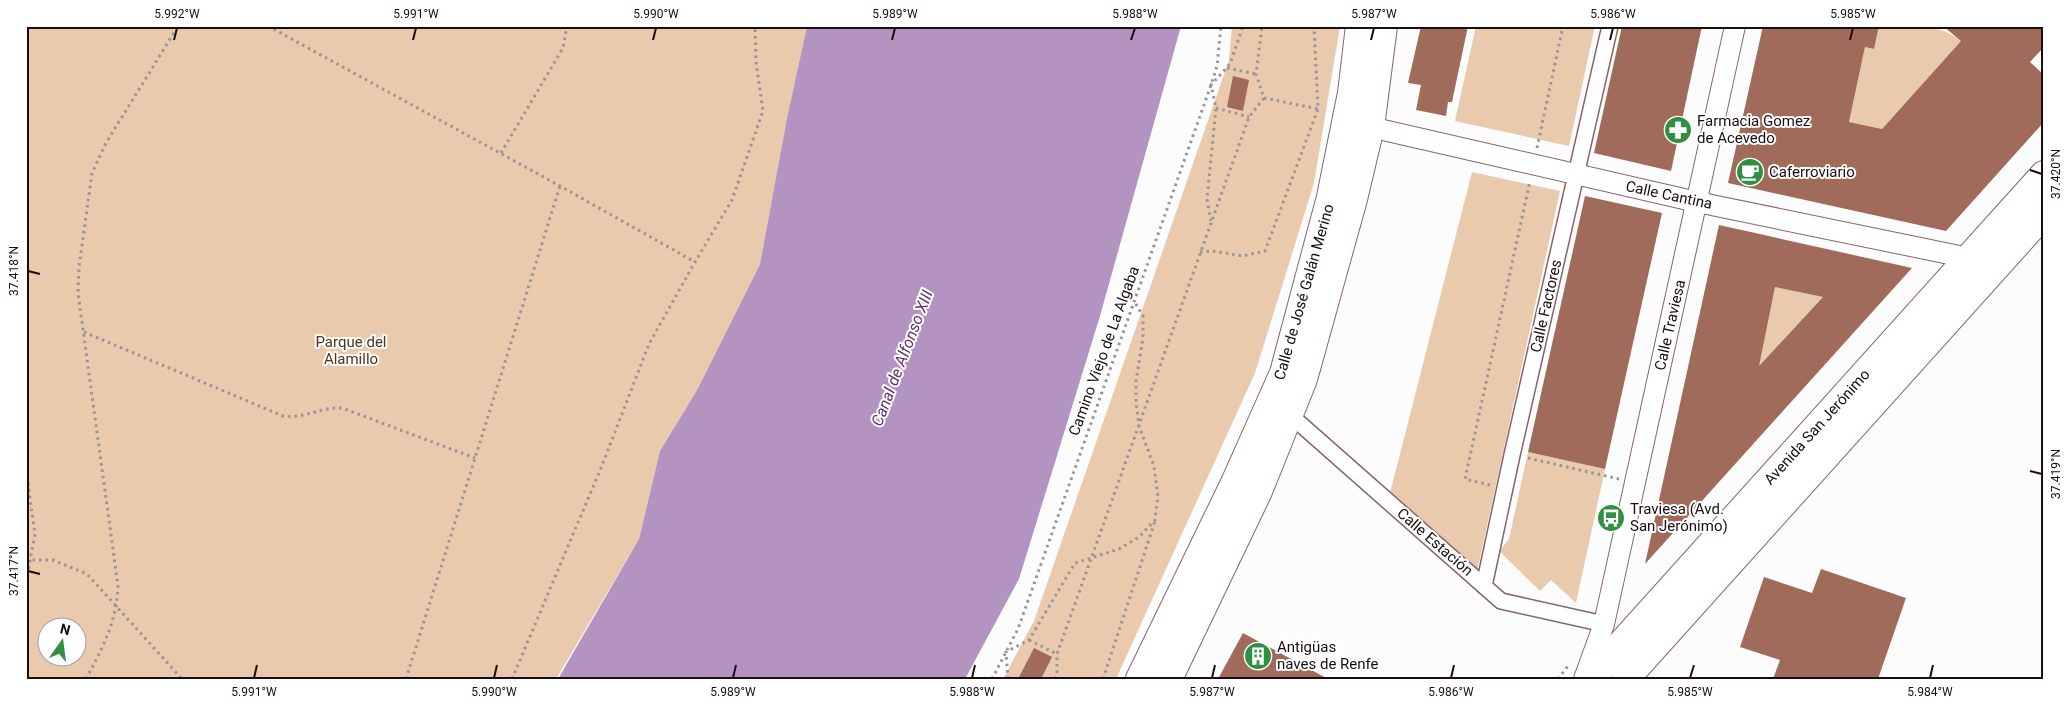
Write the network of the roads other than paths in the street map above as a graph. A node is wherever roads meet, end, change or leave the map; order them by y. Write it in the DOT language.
graph roads {
  1 [pos="1360,26"];
  2 [pos="1383,26"];
  3 [pos="1610,26"];
  4 [pos="1735,26"];
  5 [pos="1370,127"];
  6 [pos="1576,175"];
  7 [pos="2044,175"];
  8 [pos="1698,202"];
  9 [pos="2044,213"];
  10 [pos="1969,258"];
  11 [pos="1289,414"];
  12 [pos="1484,586"];
  13 [pos="1604,624"];
  14 [pos="1619,648"];
  15 [pos="1645,656"];
  16 [pos="1140,679"];
  17 [pos="1168,679"];
  18 [pos="1584,679"];
  19 [pos="1590,679"];
  20 [pos="1625,679"];
  1 -- 16 [label="main road, Calle de José Galán Merino"];
  2 -- 5 [label="main road, Calle de José Galán Merino"];
  3 -- 6 [label="street, Calle Factores"];
  4 -- 8 [label="street, Calle Traviesa"];
  5 -- 6 [label="street, Calle Cantina"];
  5 -- 11 [label="main road, Calle de José Galán Merino"];
  6 -- 8 [label="street, Calle Cantina"];
  6 -- 12 [label="street, Calle Factores"];
  7 -- 10 [label="main road, Avenida San Jerónimo"];
  8 -- 10 [label="street, Calle Cantina"];
  8 -- 13 [label="street, Calle Traviesa"];
  9 -- 15 [label="main road, Avenida San Jerónimo"];
  10 -- 14 [label="main road, Avenida San Jerónimo"];
  11 -- 12 [label="street, Calle Estación"];
  11 -- 17 [label="main road, Calle de José Galán Merino"];
  12 -- 13 [label="street, Calle Estación"];
  13 -- 14 [label="street"];
  13 -- 18 [label="street, Calle Traviesa"];
  14 -- 15 [label="street"];
  14 -- 19 [label="main road, Avenida San Jerónimo"];
  15 -- 20 [label="main road, Avenida San Jerónimo"];
}
